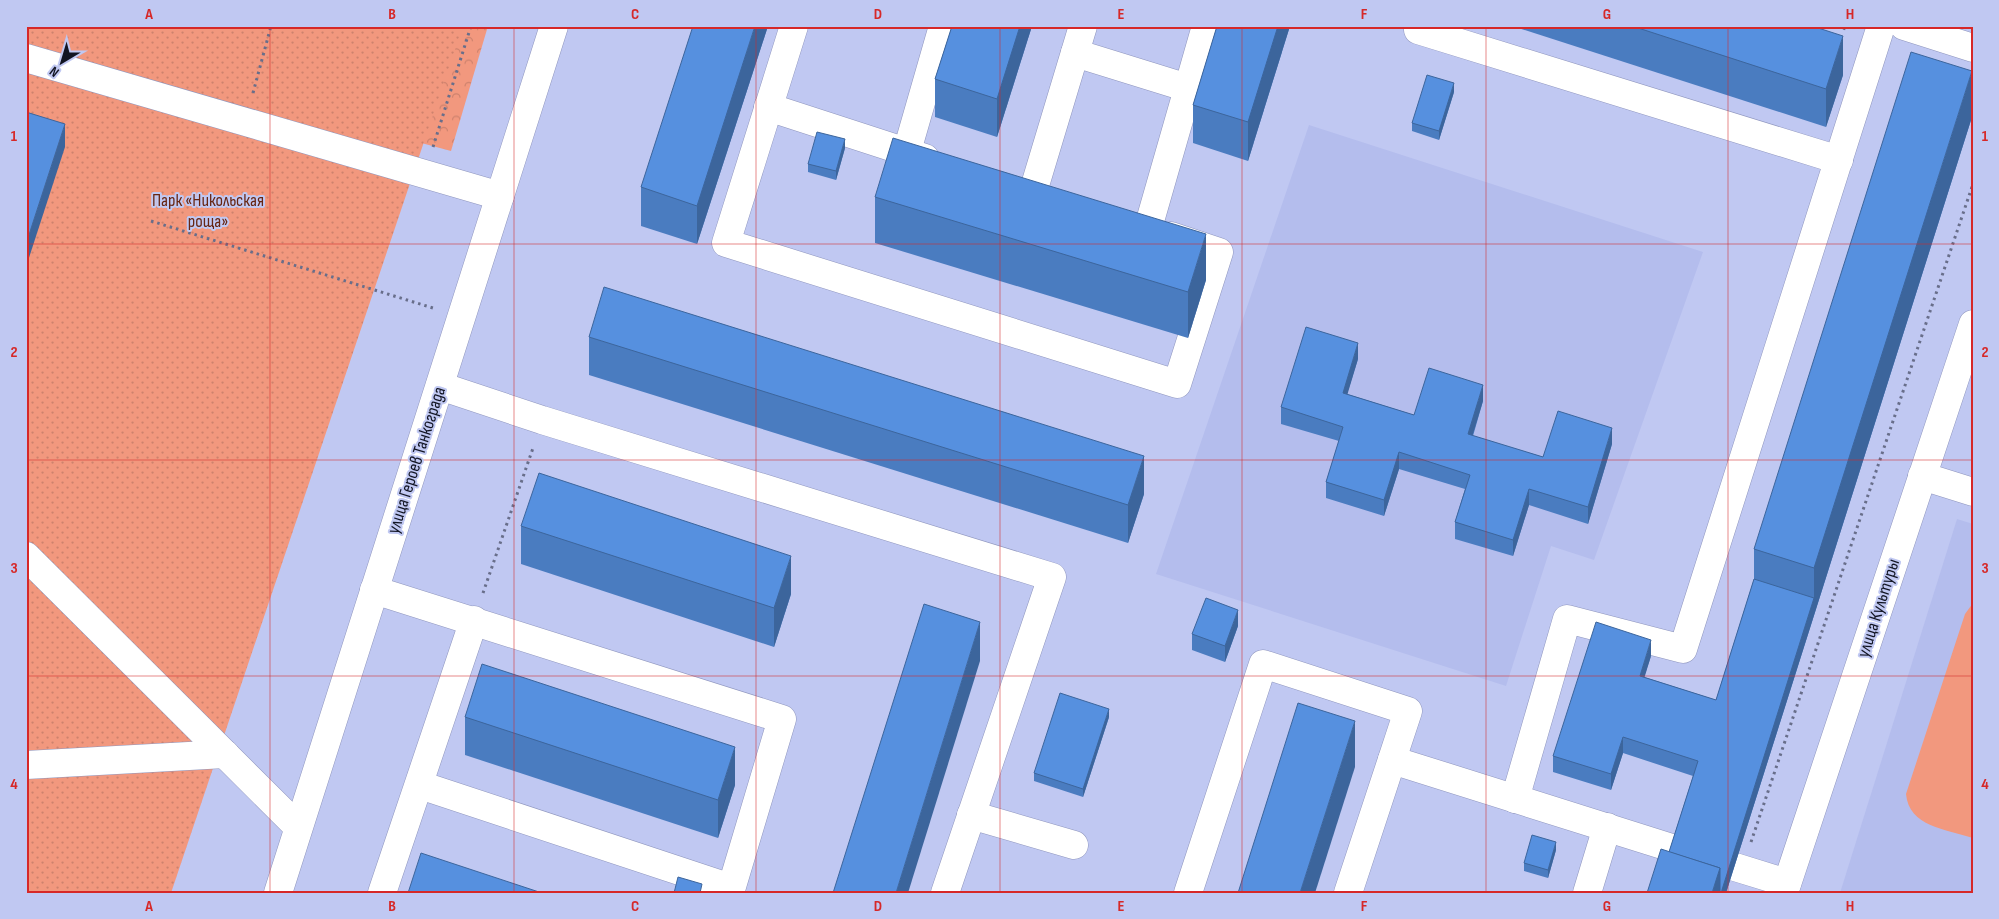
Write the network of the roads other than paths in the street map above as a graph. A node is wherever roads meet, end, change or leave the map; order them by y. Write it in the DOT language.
graph roads {
  1 [pos="554,26"];
  2 [pos="794,26"];
  3 [pos="943,26"];
  4 [pos="1083,26"];
  5 [pos="1206,26"];
  6 [pos="1881,26"];
  7 [pos="1904,26"];
  8 [pos="1418,30"];
  9 [pos="1973,48"];
  10 [pos="1075,53"];
  11 [pos="26,58"];
  12 [pos="1188,88"];
  13 [pos="768,107"];
  14 [pos="906,151"];
  15 [pos="1839,160"];
  16 [pos="952,166"];
  17 [pos="1006,184"];
  18 [pos="1033,192"];
  19 [pos="500,196"];
  20 [pos="1060,200"];
  21 [pos="1121,220"];
  22 [pos="1148,228"];
  23 [pos="1973,324"];
  24 [pos="440,386"];
  25 [pos="1922,476"];
  26 [pos="1973,492"];
  27 [pos="26,556"];
  28 [pos="374,590"];
  29 [pos="474,620"];
  30 [pos="224,754"];
  31 [pos="1392,760"];
  32 [pos="26,765"];
  33 [pos="420,785"];
  34 [pos="1515,799"];
  35 [pos="972,815"];
  36 [pos="1607,827"];
  37 [pos="298,828"];
  38 [pos="1074,844"];
  39 [pos="1675,849"];
  40 [pos="1738,868"];
  41 [pos="1785,888"];
  42 [pos="730,891"];
  43 [pos="278,893"];
  44 [pos="382,893"];
  45 [pos="945,893"];
  46 [pos="1188,893"];
  47 [pos="1348,893"];
  48 [pos="1587,893"];
  1 -- 19 [label="main road, улица Героев Танкограда"];
  2 -- 13 [label="main road"];
  3 -- 14 [label="main road"];
  4 -- 10 [label="main road"];
  5 -- 12 [label="main road"];
  6 -- 15 [label="main road"];
  7 -- 9 [label="main road"];
  8 -- 15 [label="main road"];
  10 -- 12 [label="main road"];
  10 -- 18 [label="main road"];
  11 -- 19 [label="main road"];
  12 -- 22 [label="main road"];
  13 -- 14 [label="main road"];
  13 -- 22 [label="main road"];
  14 -- 16 [label="main road"];
  15 -- 34 [label="main road"];
  17 -- 18 [label="main road"];
  18 -- 20 [label="main road"];
  19 -- 24 [label="main road, улица Героев Танкограда"];
  21 -- 22 [label="main road"];
  23 -- 25 [label="main road, улица Культуры"];
  24 -- 28 [label="main road, улица Героев Танкограда"];
  24 -- 35 [label="main road"];
  25 -- 26 [label="main road"];
  25 -- 41 [label="main road, улица Культуры"];
  27 -- 30 [label="main road"];
  28 -- 29 [label="main road"];
  28 -- 37 [label="main road, улица Героев Танкограда"];
  29 -- 33 [label="main road"];
  29 -- 42 [label="main road"];
  30 -- 32 [label="main road"];
  30 -- 37 [label="main road"];
  31 -- 34 [label="main road"];
  31 -- 46 [label="main road"];
  31 -- 47 [label="main road"];
  33 -- 42 [label="main road"];
  33 -- 44 [label="main road"];
  34 -- 36 [label="main road"];
  35 -- 38 [label="main road"];
  35 -- 45 [label="main road"];
  36 -- 39 [label="main road"];
  36 -- 48 [label="main road"];
  37 -- 43 [label="main road, улица Героев Танкограда"];
  40 -- 41 [label="main road"];
}
